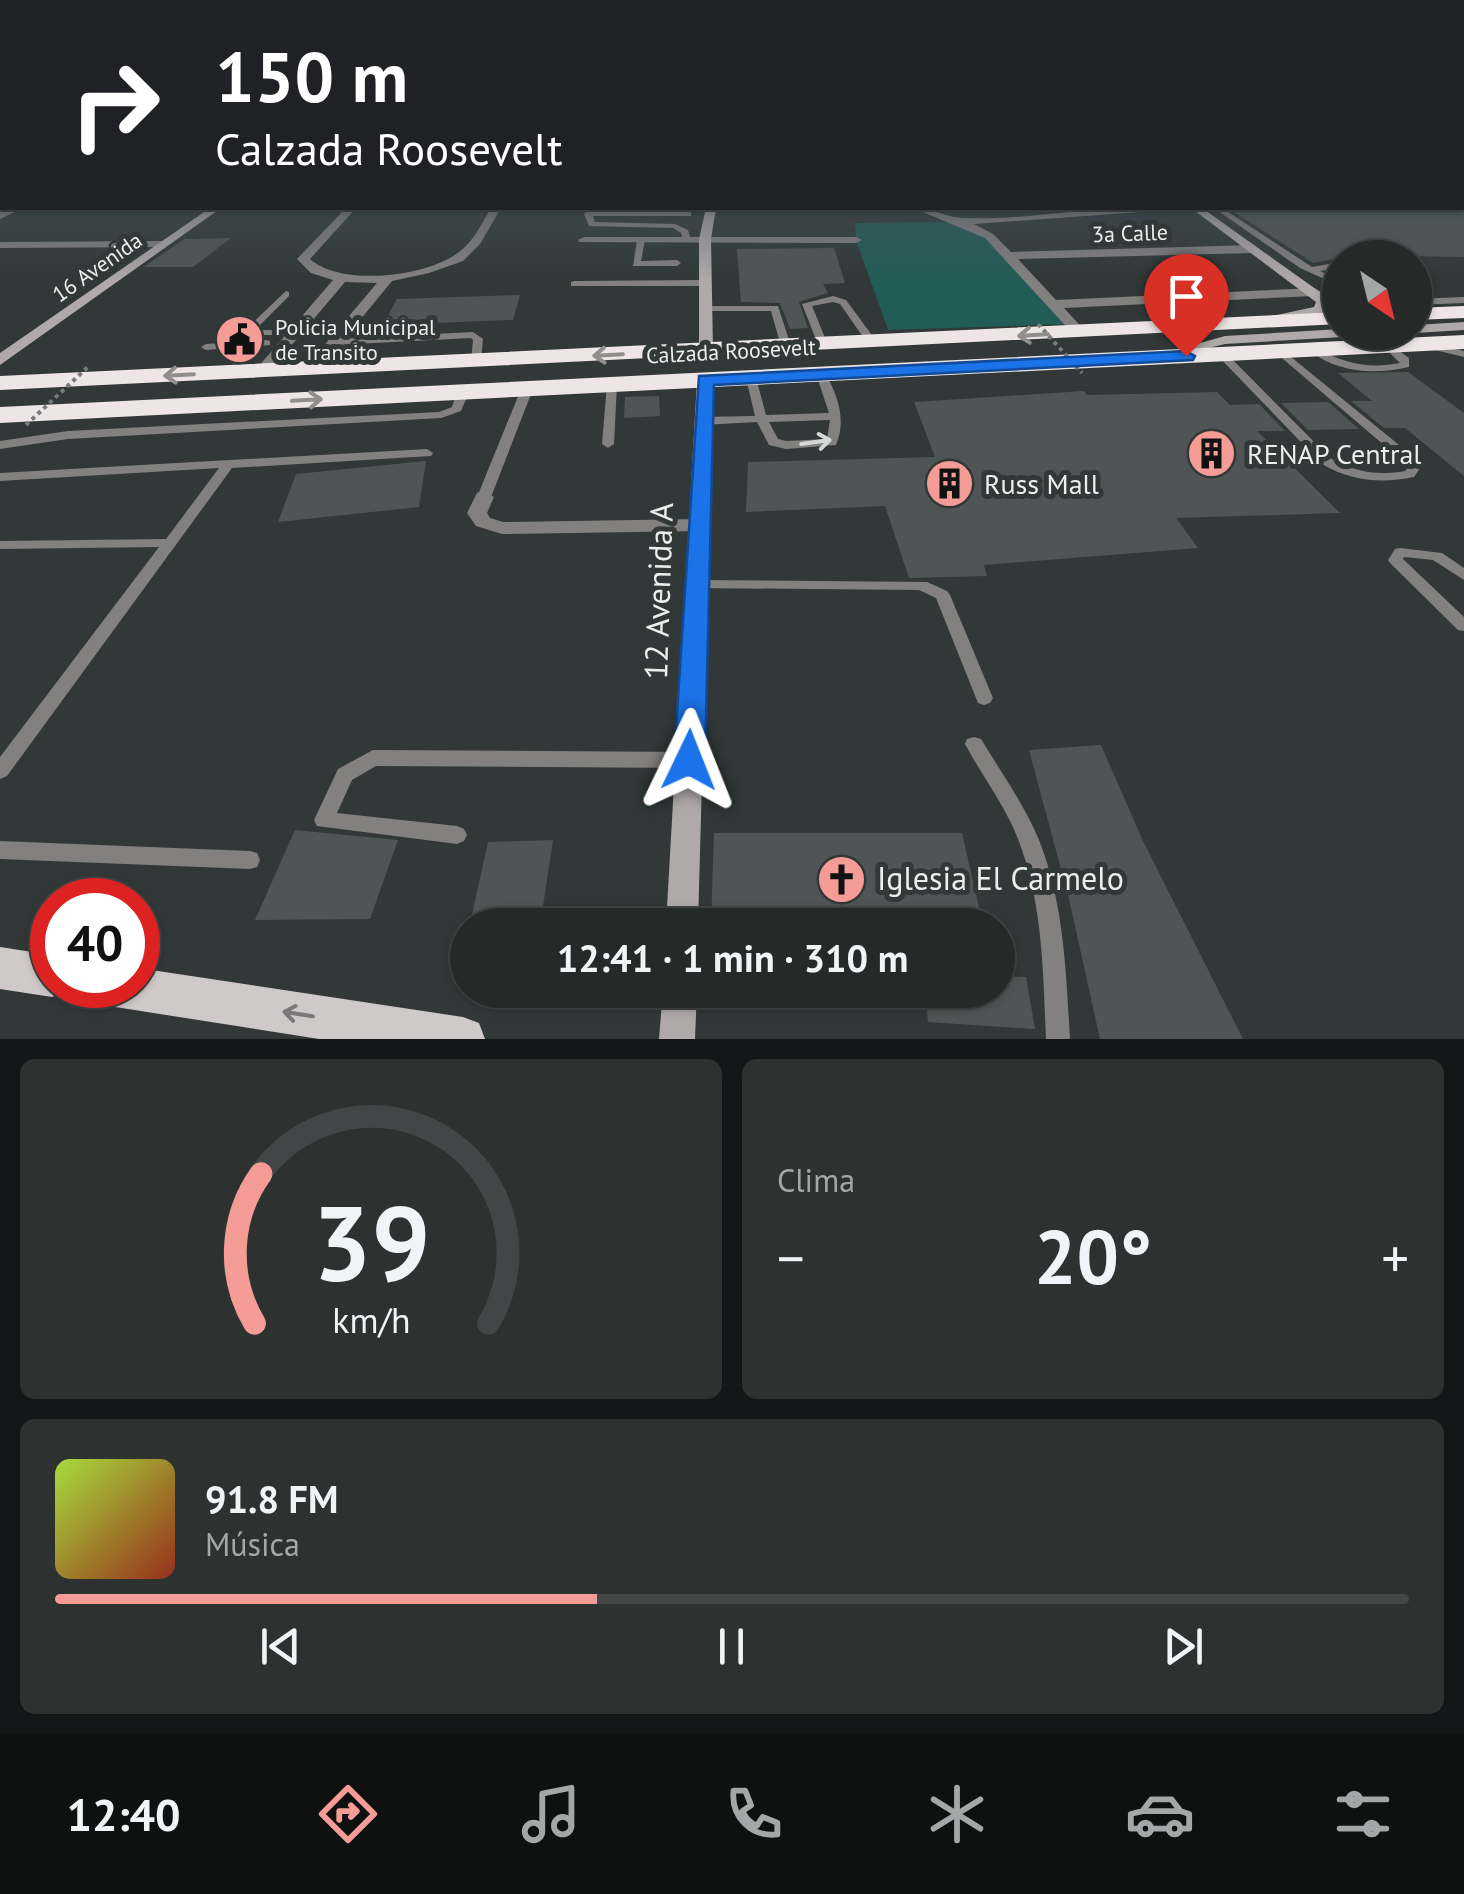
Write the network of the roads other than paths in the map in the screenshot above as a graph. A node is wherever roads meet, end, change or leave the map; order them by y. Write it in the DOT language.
graph roads {
  1 [pos="194,210"];
  2 [pos="213,210"];
  3 [pos="349,210"];
  4 [pos="495,210"];
  5 [pos="710,210"];
  6 [pos="924,210"];
  7 [pos="1126,210"];
  8 [pos="1199,210"];
  9 [pos="1221,210"];
  10 [pos="591,211"];
  11 [pos="688,214"];
  12 [pos="961,222"];
  13 [pos="584,240"];
  14 [pos="641,240"];
  15 [pos="687,240"];
  16 [pos="704,240"];
  17 [pos="856,240"];
  18 [pos="144,244"];
  19 [pos="164,244"];
  20 [pos="474,244"];
  21 [pos="0,246"];
  22 [pos="310,248"];
  23 [pos="1252,249"];
  24 [pos="1009,256"];
  25 [pos="677,263"];
  26 [pos="1314,269"];
  27 [pos="1322,269"];
  28 [pos="1322,273"];
  29 [pos="342,278"];
  30 [pos="388,278"];
  31 [pos="704,282"];
  32 [pos="574,284"];
  33 [pos="1314,292"];
  34 [pos="286,294"];
  35 [pos="1464,300"];
  36 [pos="1322,302"];
  37 [pos="1053,304"];
  38 [pos="1432,306"];
  39 [pos="704,309"];
  40 [pos="1432,309"];
  41 [pos="1464,312"];
  42 [pos="1322,315"];
  43 [pos="1464,326"];
  44 [pos="1080,333"];
  45 [pos="1432,334"];
  46 [pos="1322,336"];
  47 [pos="291,338"];
  48 [pos="1432,338"];
  49 [pos="335,342"];
  50 [pos="872,342"];
  51 [pos="1432,342"];
  52 [pos="1464,342"];
  53 [pos="0,343"];
  54 [pos="824,345"];
  55 [pos="786,346"];
  56 [pos="206,347"];
  57 [pos="1223,347"];
  58 [pos="706,350"];
  59 [pos="1322,350"];
  60 [pos="1280,352"];
  61 [pos="1464,354"];
  62 [pos="0,360"];
  63 [pos="476,360"];
  64 [pos="314,368"];
  65 [pos="263,370"];
  66 [pos="821,374"];
  67 [pos="751,378"];
  68 [pos="705,380"];
  69 [pos="0,383"];
  70 [pos="612,384"];
  71 [pos="527,389"];
  72 [pos="463,392"];
  73 [pos="93,410"];
  74 [pos="0,415"];
  75 [pos="836,416"];
  76 [pos="762,420"];
  77 [pos="702,421"];
  78 [pos="68,435"];
  79 [pos="608,444"];
  80 [pos="0,445"];
  81 [pos="426,453"];
  82 [pos="228,465"];
  83 [pos="0,477"];
  84 [pos="484,497"];
  85 [pos="700,525"];
  86 [pos="170,543"];
  87 [pos="0,545"];
  88 [pos="1464,575"];
  89 [pos="696,585"];
  90 [pos="1464,626"];
  91 [pos="984,698"];
  92 [pos="974,744"];
  93 [pos="689,760"];
  94 [pos="0,771"];
  95 [pos="457,835"];
  96 [pos="0,850"];
  97 [pos="250,860"];
  98 [pos="683,908"];
  99 [pos="0,968"];
  100 [pos="30,973"];
  101 [pos="160,993"];
  102 [pos="679,1008"];
  103 [pos="464,1039"];
  104 [pos="678,1039"];
  105 [pos="1058,1039"];
  1 -- 18 [label="street, 16 Avenida"];
  2 -- 19 [label="street, 16 Avenida"];
  3 -- 22 [label="street"];
  4 -- 20 [label="street"];
  5 -- 16 [label="street"];
  6 -- 12 [label="street"];
  7 -- 12 [label="street"];
  8 -- 23 [label="street"];
  9 -- 26 [label="lane"];
  10 -- 11 [label="lane"];
  10 -- 15 [label="lane"];
  12 -- 24 [label="street"];
  13 -- 14 [label="street"];
  14 -- 15 [label="street"];
  14 -- 25 [label="lane"];
  15 -- 16 [label="street"];
  16 -- 17 [label="street"];
  16 -- 31 [label="street"];
  18 -- 19 [label="street"];
  18 -- 21 [label="street"];
  18 -- 53 [label="street, 16 Avenida"];
  19 -- 62 [label="street, 16 Avenida"];
  20 -- 22 [label="street"];
  20 -- 30 [label="street"];
  22 -- 29 [label="street"];
  23 -- 24 [label="street, 3a Calle"];
  23 -- 33 [label="street"];
  24 -- 37 [label="street"];
  26 -- 27 [label="lane"];
  26 -- 28 [label="lane"];
  29 -- 30 [label="street"];
  29 -- 47 [label="street"];
  30 -- 49 [label="street"];
  31 -- 32 [label="lane"];
  31 -- 39 [label="street"];
  33 -- 36 [label="street"];
  33 -- 37 [label="street"];
  34 -- 47 [label="lane"];
  35 -- 38 [label="lane"];
  37 -- 44 [label="street"];
  39 -- 55 [label="lane"];
  39 -- 58 [label="street"];
  40 -- 41 [label="highway"];
  42 -- 44 [label="highway, Calzada Roosevelt"];
  43 -- 45 [label="street"];
  44 -- 50 [label="highway, Calzada Roosevelt, one-way"];
  46 -- 57 [label="street"];
  47 -- 56 [label="lane"];
  47 -- 65 [label="street"];
  48 -- 52 [label="highway, Calzada Roosevelt"];
  49 -- 63 [label="lane"];
  49 -- 64 [label="street"];
  50 -- 54 [label="highway, Calzada Roosevelt"];
  50 -- 54 [label="lane"];
  51 -- 61 [label="lane"];
  54 -- 55 [label="highway, Calzada Roosevelt"];
  55 -- 58 [label="highway, Calzada Roosevelt"];
  57 -- 60 [label="highway, Calzada Roosevelt"];
  57 -- 60 [label="lane"];
  57 -- 66 [label="highway, Calzada Roosevelt"];
  58 -- 63 [label="highway, Calzada Roosevelt, one-way"];
  59 -- 60 [label="highway, Calzada Roosevelt"];
  63 -- 64 [label="highway, Calzada Roosevelt"];
  64 -- 65 [label="highway, Calzada Roosevelt"];
  65 -- 69 [label="highway, Calzada Roosevelt, one-way"];
  66 -- 67 [label="highway, Calzada Roosevelt"];
  66 -- 75 [label="lane"];
  67 -- 68 [label="highway, Calzada Roosevelt"];
  67 -- 76 [label="lane"];
  68 -- 70 [label="highway, Calzada Roosevelt"];
  68 -- 77 [label="street, 12 Avenida A"];
  70 -- 71 [label="highway, Calzada Roosevelt"];
  70 -- 79 [label="lane"];
  71 -- 72 [label="highway, Calzada Roosevelt"];
  71 -- 84 [label="lane"];
  73 -- 72 [label="highway, Calzada Roosevelt, one-way"];
  72 -- 78 [label="lane"];
  73 -- 74 [label="highway, Calzada Roosevelt"];
  73 -- 78 [label="lane"];
  75 -- 76 [label="lane"];
  76 -- 75 [label="lane, one-way"];
  76 -- 77 [label="lane"];
  77 -- 85 [label="street, 12 Avenida A"];
  78 -- 80 [label="lane"];
  81 -- 82 [label="lane"];
  82 -- 83 [label="lane"];
  82 -- 86 [label="lane"];
  84 -- 85 [label="street"];
  85 -- 89 [label="street, 12 Avenida A"];
  86 -- 87 [label="lane"];
  86 -- 94 [label="lane"];
  88 -- 90 [label="lane"];
  89 -- 91 [label="lane"];
  89 -- 93 [label="street, 12 Avenida A"];
  92 -- 105 [label="lane"];
  93 -- 95 [label="lane"];
  93 -- 98 [label="street, 12 Avenida A"];
  96 -- 97 [label="lane"];
  99 -- 100 [label="main road"];
  103 -- 101 [label="main road, one-way"];
  102 -- 104 [label="street"];
}
